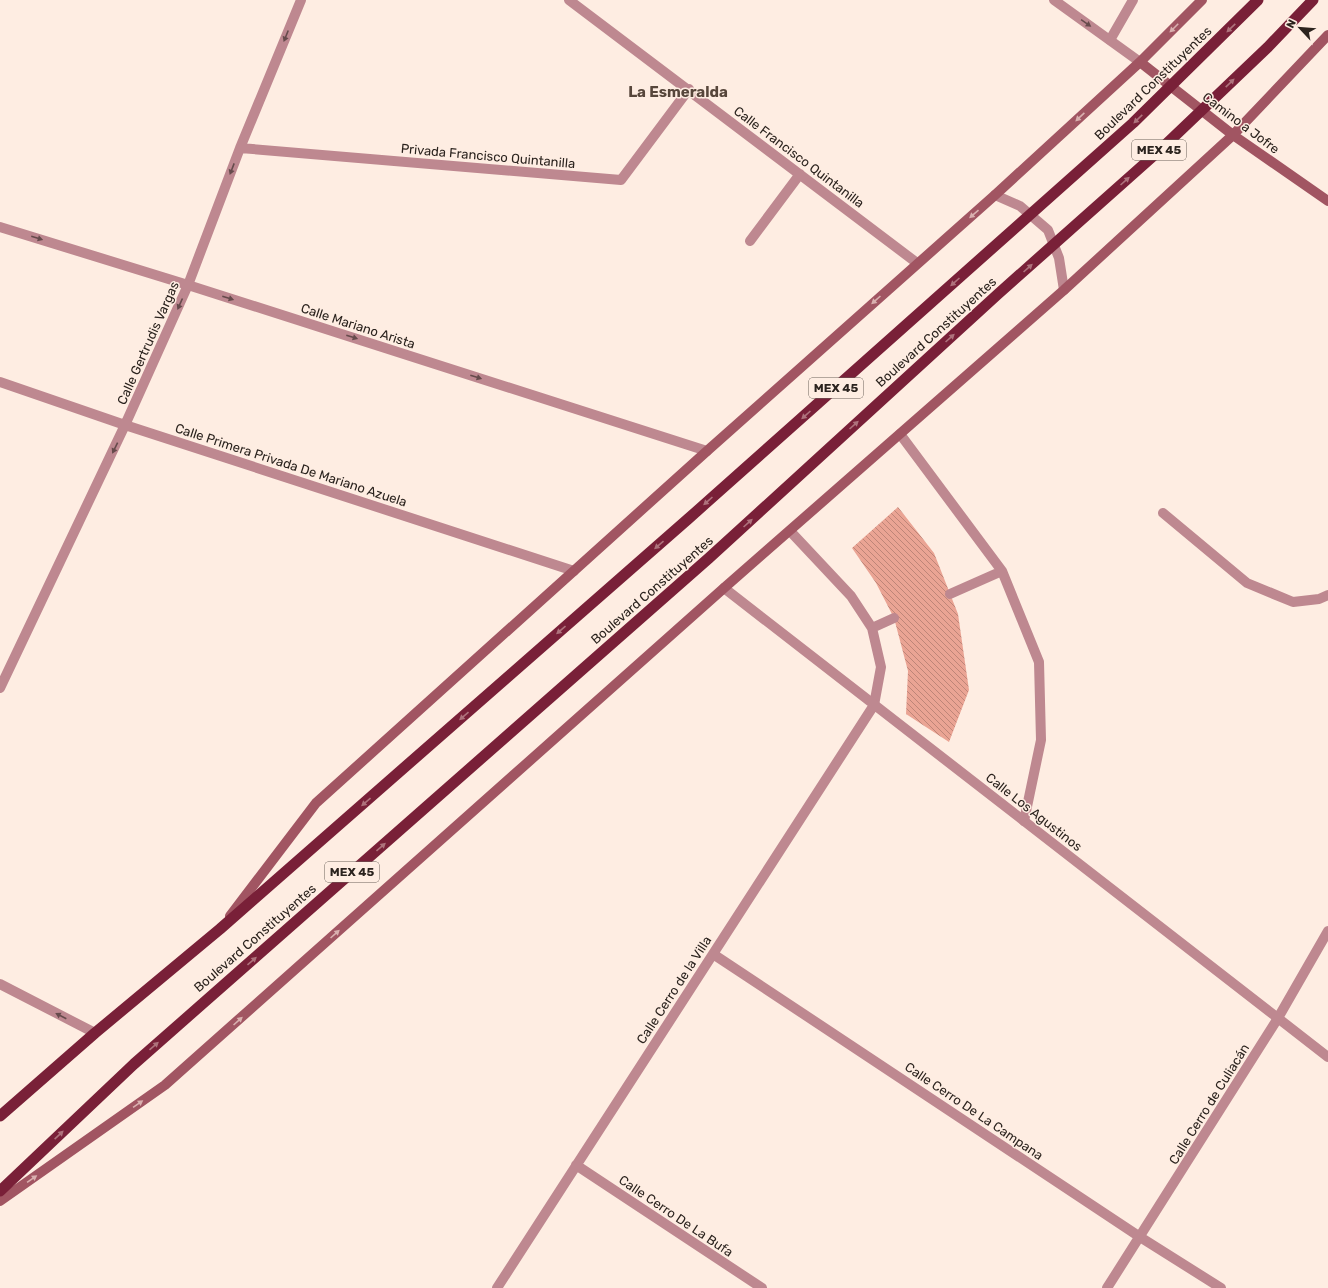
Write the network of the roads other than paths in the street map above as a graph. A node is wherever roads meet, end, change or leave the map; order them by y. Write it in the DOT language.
graph roads {
  1 [pos="301,0"];
  2 [pos="569,0"];
  3 [pos="1054,0"];
  4 [pos="1133,0"];
  5 [pos="1202,0"];
  6 [pos="1258,0"];
  7 [pos="1313,0"];
  8 [pos="1328,35"];
  9 [pos="1110,40"];
  10 [pos="1140,62"];
  11 [pos="689,89"];
  12 [pos="1233,135"];
  13 [pos="240,148"];
  14 [pos="800,174"];
  15 [pos="995,195"];
  16 [pos="1328,201"];
  17 [pos="0,227"];
  18 [pos="750,242"];
  19 [pos="918,263"];
  20 [pos="188,285"];
  21 [pos="1064,290"];
  22 [pos="0,382"];
  23 [pos="125,425"];
  24 [pos="900,434"];
  25 [pos="707,451"];
  26 [pos="1162,513"];
  27 [pos="790,531"];
  28 [pos="574,571"];
  29 [pos="1002,571"];
  30 [pos="724,588"];
  31 [pos="950,594"];
  32 [pos="1328,595"];
  33 [pos="894,618"];
  34 [pos="872,628"];
  35 [pos="0,688"];
  36 [pos="874,705"];
  37 [pos="1024,821"];
  38 [pos="220,930"];
  39 [pos="1328,932"];
  40 [pos="713,954"];
  41 [pos="0,984"];
  42 [pos="1278,1018"];
  43 [pos="95,1033"];
  44 [pos="1328,1057"];
  45 [pos="0,1116"];
  46 [pos="576,1165"];
  47 [pos="0,1191"];
  48 [pos="0,1201"];
  49 [pos="1140,1237"];
  50 [pos="497,1288"];
  51 [pos="762,1288"];
  52 [pos="1107,1288"];
  53 [pos="1221,1288"];
  1 -- 13 [label="street, Calle Gertrudis Vargas, one-way"];
  2 -- 11 [label="street, Calle Francisco Quintanilla"];
  3 -- 9 [label="street, one-way"];
  4 -- 9 [label="street"];
  5 -- 10 [label="main road, one-way"];
  6 -- 38 [label="highway, Boulevard Constituyentes / MEX 45, one-way"];
  47 -- 7 [label="highway, Boulevard Constituyentes / MEX 45, one-way"];
  8 -- 12 [label="main road"];
  9 -- 10 [label="street"];
  10 -- 12 [label="main road, Camino a Jofre"];
  10 -- 15 [label="main road, one-way"];
  11 -- 13 [label="street, Privada Francisco Quintanilla"];
  11 -- 14 [label="street, Calle Francisco Quintanilla"];
  12 -- 16 [label="main road, Camino a Jofre"];
  12 -- 21 [label="main road"];
  13 -- 20 [label="street, Calle Gertrudis Vargas, one-way"];
  14 -- 18 [label="street"];
  14 -- 19 [label="street, Calle Francisco Quintanilla"];
  15 -- 19 [label="main road, one-way"];
  15 -- 21 [label="street"];
  17 -- 20 [label="street, Calle Mariano Arista, one-way"];
  19 -- 25 [label="main road, one-way"];
  20 -- 23 [label="street, Calle Gertrudis Vargas, one-way"];
  20 -- 25 [label="street, Calle Mariano Arista, one-way"];
  21 -- 24 [label="main road"];
  22 -- 23 [label="street, Calle Primera Privada De Mariano Azuela"];
  23 -- 28 [label="street, Calle Primera Privada De Mariano Azuela"];
  23 -- 35 [label="street, Calle Gertrudis Vargas, one-way"];
  24 -- 27 [label="main road"];
  24 -- 29 [label="street"];
  25 -- 28 [label="main road"];
  26 -- 32 [label="street"];
  27 -- 30 [label="main road"];
  27 -- 34 [label="street"];
  28 -- 38 [label="main road"];
  29 -- 31 [label="street"];
  29 -- 37 [label="street"];
  30 -- 36 [label="street, Calle Los Agustinos"];
  48 -- 30 [label="main road, one-way"];
  33 -- 34 [label="street"];
  34 -- 36 [label="street"];
  36 -- 37 [label="street, Calle Los Agustinos"];
  36 -- 40 [label="street, Calle Cerro de la Villa"];
  37 -- 42 [label="street, Calle Los Agustinos"];
  38 -- 43 [label="highway, Boulevard Constituyentes / MEX 45"];
  39 -- 42 [label="street, Calle Cerro de Culiacán"];
  40 -- 46 [label="street, Calle Cerro de la Villa"];
  40 -- 49 [label="street, Calle Cerro De La Campana"];
  43 -- 41 [label="street, one-way"];
  42 -- 44 [label="street, Calle Los Agustinos"];
  42 -- 49 [label="street, Calle Cerro de Culiacán"];
  43 -- 45 [label="highway, Boulevard Constituyentes / MEX 45"];
  46 -- 50 [label="street, Calle Cerro de la Villa"];
  46 -- 51 [label="street, Calle Cerro De La Bufa"];
  49 -- 52 [label="street, Calle Cerro de Culiacán"];
  49 -- 53 [label="street, Calle Cerro De La Campana"];
}
